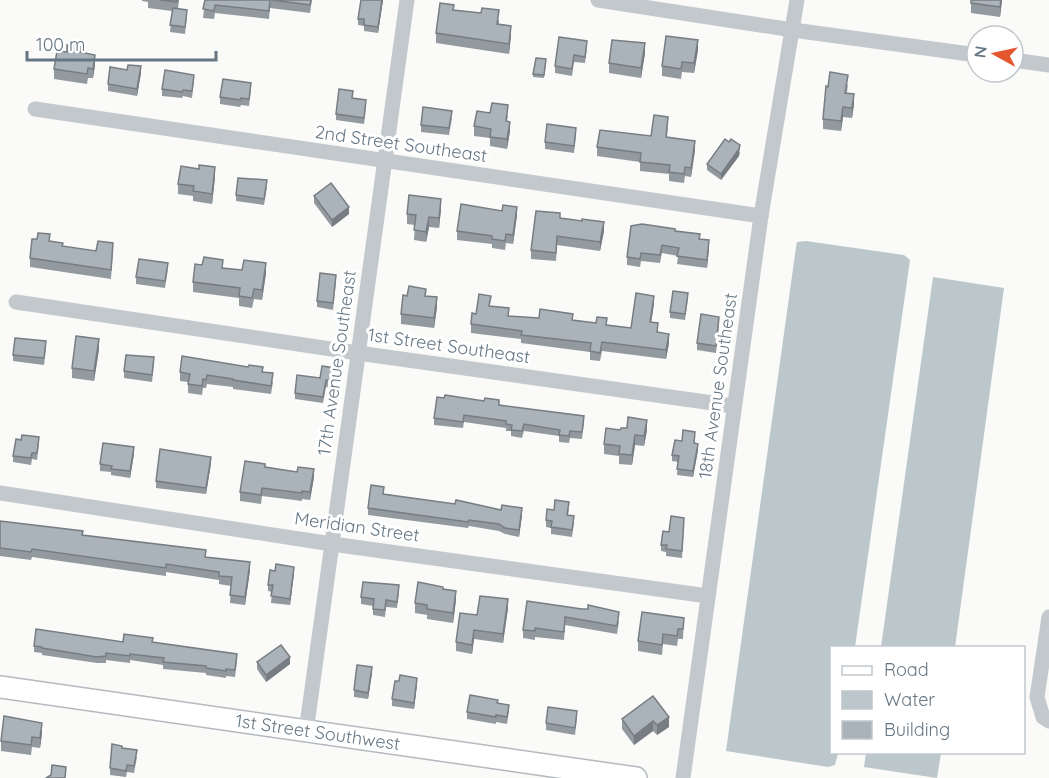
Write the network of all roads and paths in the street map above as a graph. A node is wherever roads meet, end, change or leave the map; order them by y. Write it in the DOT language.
graph roads {
  1 [pos="407,0"];
  2 [pos="598,0"];
  3 [pos="797,0"];
  4 [pos="793,30"];
  5 [pos="965,53"];
  6 [pos="1025,62"];
  7 [pos="1049,65"];
  8 [pos="35,109"];
  9 [pos="384,161"];
  10 [pos="761,216"];
  11 [pos="16,302"];
  12 [pos="358,353"];
  13 [pos="735,406"];
  14 [pos="0,493"];
  15 [pos="332,544"];
  16 [pos="708,596"];
  17 [pos="1049,617"];
  18 [pos="0,687"];
  19 [pos="1049,721"];
  20 [pos="306,732"];
  21 [pos="636,778"];
  22 [pos="683,778"];
  1 -- 9 [label="street, 17th Avenue Southeast"];
  2 -- 4 [label="street"];
  3 -- 4 [label="street, 18th Avenue Southeast"];
  4 -- 5 [label="street"];
  4 -- 10 [label="street, 18th Avenue Southeast"];
  6 -- 7 [label="street"];
  8 -- 9 [label="street, 2nd Street Southeast"];
  9 -- 10 [label="street, 2nd Street Southeast"];
  9 -- 12 [label="street, 17th Avenue Southeast"];
  10 -- 13 [label="street, 18th Avenue Southeast"];
  11 -- 12 [label="street, 1st Street Southeast"];
  12 -- 13 [label="street, 1st Street Southeast"];
  12 -- 15 [label="street, 17th Avenue Southeast"];
  13 -- 16 [label="street, 18th Avenue Southeast"];
  14 -- 15 [label="street, Meridian Street"];
  15 -- 16 [label="street, Meridian Street"];
  15 -- 20 [label="street, 17th Avenue Southeast"];
  16 -- 22 [label="street, 18th Avenue Southeast"];
  17 -- 19 [label="street"];
  18 -- 20 [label="street, 1st Street Southwest"];
  20 -- 21 [label="street, 1st Street Southwest"];
}
